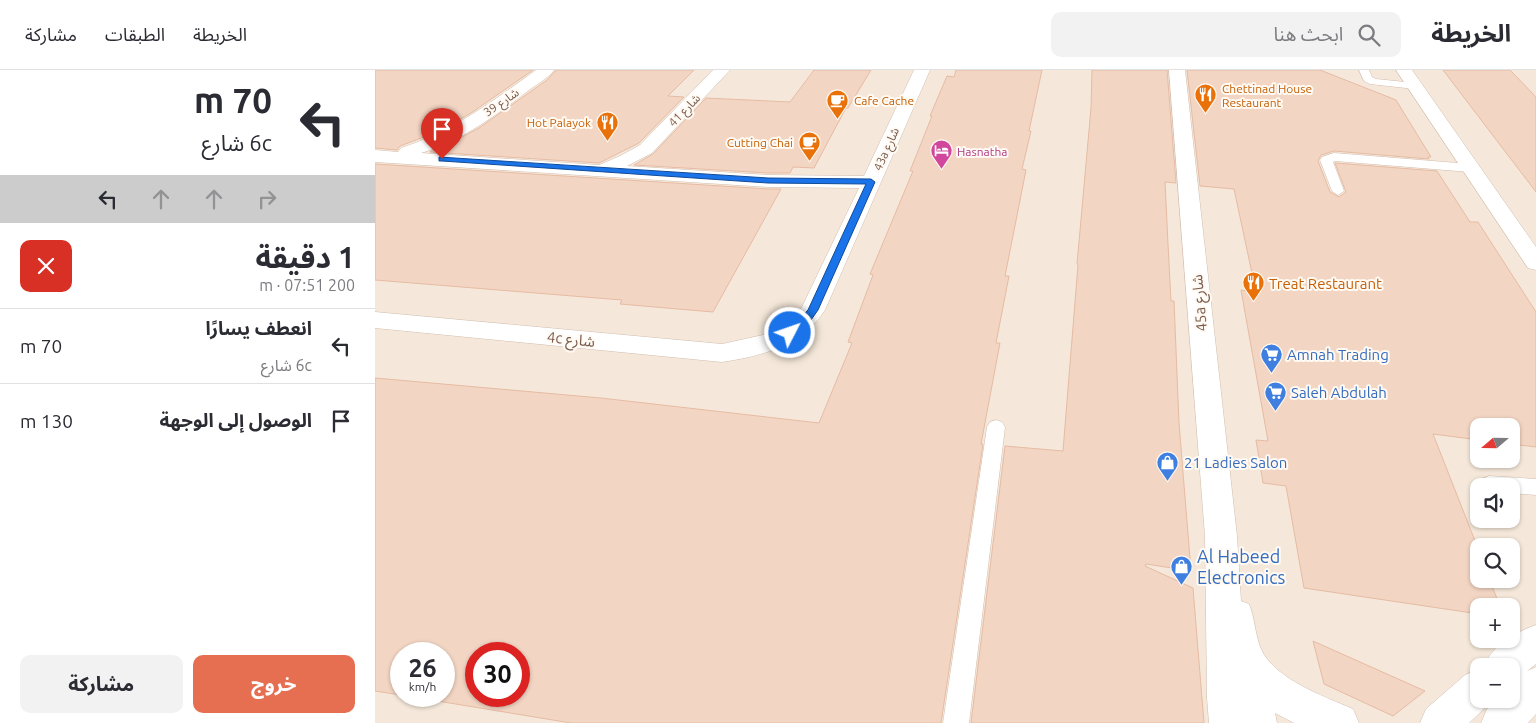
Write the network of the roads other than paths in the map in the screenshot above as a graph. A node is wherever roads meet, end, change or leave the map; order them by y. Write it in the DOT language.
graph roads {
  1 [pos="545,70"];
  2 [pos="722,70"];
  3 [pos="922,70"];
  4 [pos="1177,70"];
  5 [pos="1364,70"];
  6 [pos="1404,70"];
  7 [pos="1415,86"];
  8 [pos="456,134"];
  9 [pos="646,149"];
  10 [pos="382,156"];
  11 [pos="442,159"];
  12 [pos="1470,168"];
  13 [pos="601,169"];
  14 [pos="665,174"];
  15 [pos="868,188"];
  16 [pos="1338,191"];
  17 [pos="1536,262"];
  18 [pos="375,320"];
  19 [pos="765,343"];
  20 [pos="996,427"];
  21 [pos="1520,486"];
  22 [pos="1536,487"];
  23 [pos="1221,536"];
  24 [pos="1536,642"];
  25 [pos="1244,655"];
  26 [pos="1514,658"];
  27 [pos="1536,686"];
  28 [pos="1470,696"];
  29 [pos="956,723"];
  30 [pos="1229,723"];
  31 [pos="1257,723"];
  32 [pos="1339,723"];
  33 [pos="1439,723"];
  34 [pos="1501,723"];
  1 -- 8 [label="street, شارع 39"];
  2 -- 9 [label="street, شارع 41"];
  3 -- 15 [label="street, 43a شارع"];
  4 -- 23 [label="street, 45a شارع"];
  5 -- 7 [label="lane"];
  6 -- 7 [label="street"];
  7 -- 12 [label="street"];
  8 -- 10 [label="street, شارع 39"];
  8 -- 11 [label="street, شارع 39"];
  9 -- 13 [label="street, شارع 41"];
  9 -- 14 [label="street"];
  10 -- 11 [label="street"];
  11 -- 13 [label="street"];
  12 -- 16 [label="lane"];
  12 -- 17 [label="street"];
  13 -- 14 [label="street"];
  14 -- 15 [label="street"];
  15 -- 19 [label="street, 43a شارع"];
  18 -- 19 [label="street, 4c شارع"];
  20 -- 29 [label="lane"];
  21 -- 22 [label="lane"];
  23 -- 25 [label="street, 45a شارع"];
  23 -- 30 [label="street, 45a شارع"];
  24 -- 26 [label="street"];
  25 -- 31 [label="street, 45a شارع"];
  25 -- 32 [label="street, 45a شارع"];
  27 -- 34 [label="street"];
  28 -- 33 [label="street"];
}
